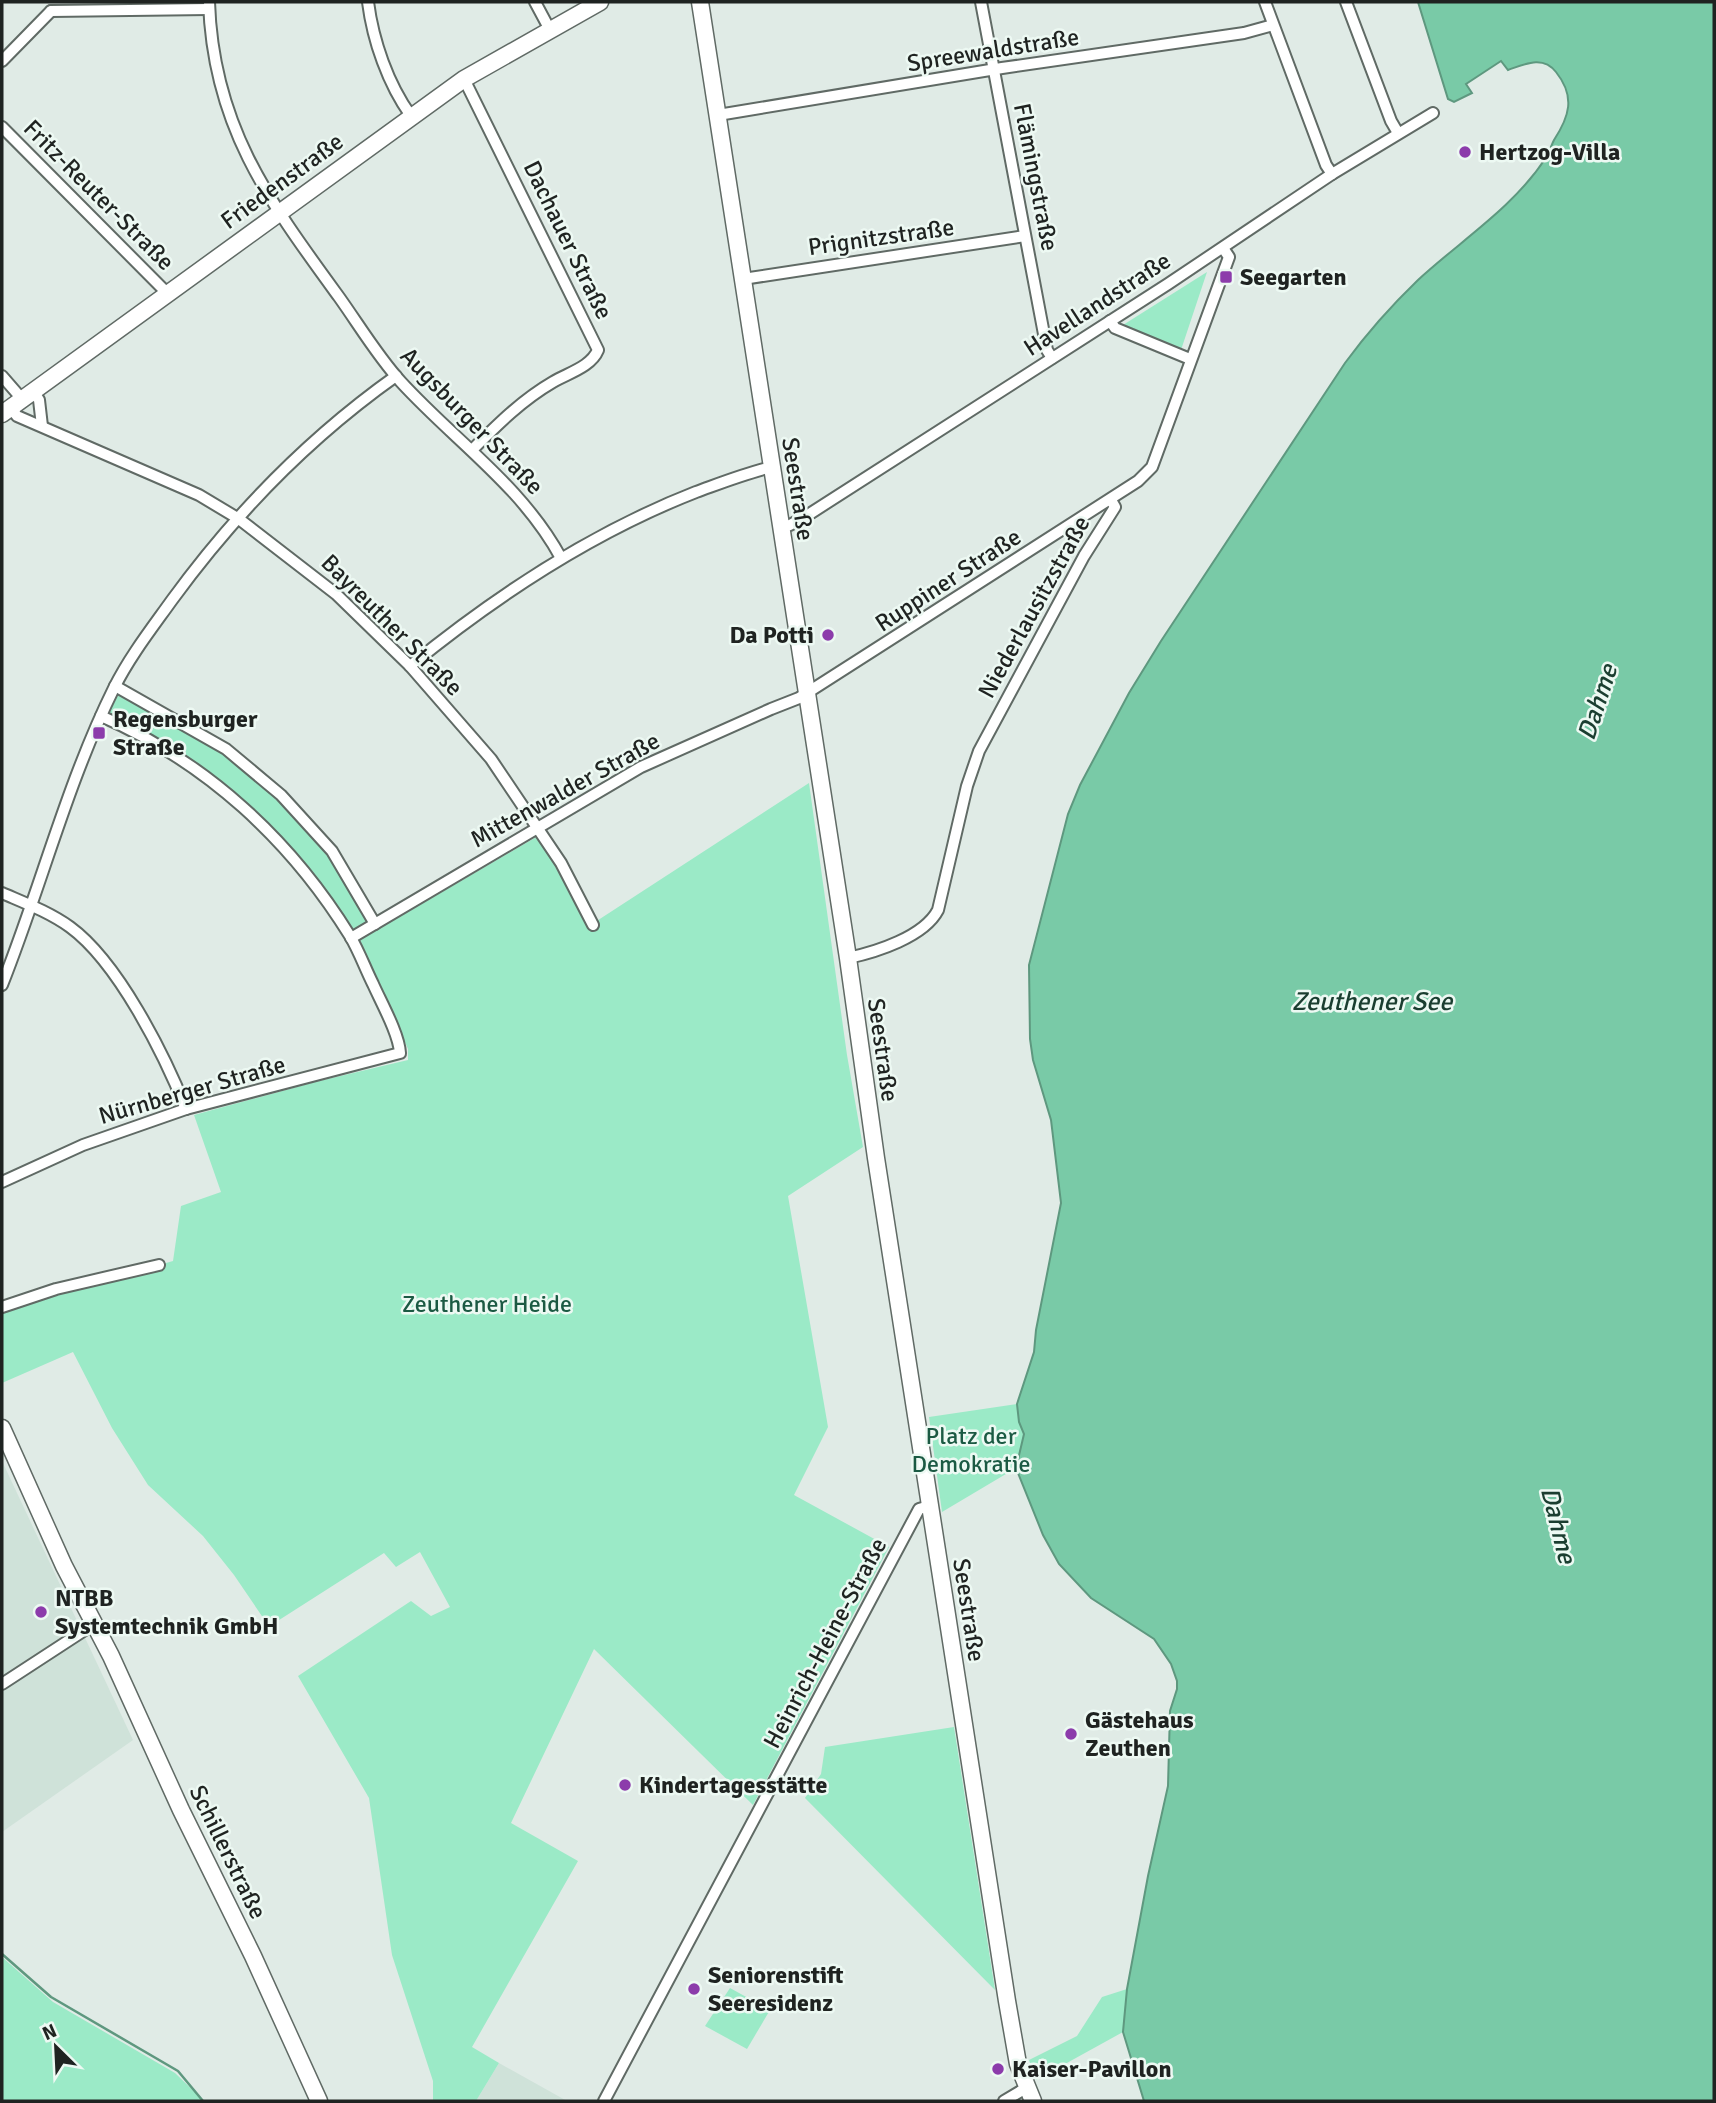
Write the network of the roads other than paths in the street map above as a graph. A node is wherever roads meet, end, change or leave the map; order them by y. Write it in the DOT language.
graph roads {
  1 [pos="368,2"];
  2 [pos="535,2"];
  3 [pos="600,2"];
  4 [pos="700,2"];
  5 [pos="981,2"];
  6 [pos="1265,2"];
  7 [pos="1346,2"];
  8 [pos="209,5"];
  9 [pos="49,6"];
  10 [pos="1273,25"];
  11 [pos="550,30"];
  12 [pos="2,61"];
  13 [pos="994,70"];
  14 [pos="464,79"];
  15 [pos="1433,113"];
  16 [pos="718,115"];
  17 [pos="411,116"];
  18 [pos="2,127"];
  19 [pos="1398,133"];
  20 [pos="1332,174"];
  21 [pos="278,212"];
  22 [pos="1026,236"];
  23 [pos="1223,248"];
  24 [pos="743,279"];
  25 [pos="167,293"];
  26 [pos="1110,321"];
  27 [pos="1052,358"];
  28 [pos="1190,359"];
  29 [pos="2,376"];
  30 [pos="396,376"];
  31 [pos="17,403"];
  32 [pos="42,426"];
  33 [pos="472,450"];
  34 [pos="772,467"];
  35 [pos="1111,500"];
  36 [pos="239,519"];
  37 [pos="781,527"];
  38 [pos="561,558"];
  39 [pos="410,666"];
  40 [pos="115,686"];
  41 [pos="807,694"];
  42 [pos="101,716"];
  43 [pos="538,828"];
  44 [pos="2,893"];
  45 [pos="31,904"];
  46 [pos="375,924"];
  47 [pos="593,925"];
  48 [pos="351,938"];
  49 [pos="848,958"];
  50 [pos="2,985"];
  51 [pos="186,1108"];
  52 [pos="2,1182"];
  53 [pos="159,1265"];
  54 [pos="2,1307"];
  55 [pos="2,1428"];
  56 [pos="929,1506"];
  57 [pos="94,1624"];
  58 [pos="2,1684"];
  59 [pos="1030,2095"];
  60 [pos="319,2101"];
  61 [pos="604,2101"];
  62 [pos="1004,2101"];
  1 -- 17 [label="street"];
  2 -- 11 [label="street"];
  3 -- 11 [label="main road, Friedenstraße"];
  4 -- 16 [label="main road, Seestraße"];
  5 -- 13 [label="street, Flämingstraße"];
  6 -- 10 [label="street"];
  7 -- 19 [label="street"];
  8 -- 9 [label="street"];
  8 -- 21 [label="street, Augsburger Straße"];
  9 -- 12 [label="street"];
  10 -- 13 [label="street, Spreewaldstraße"];
  10 -- 20 [label="street"];
  11 -- 14 [label="main road, Friedenstraße"];
  13 -- 16 [label="street, Spreewaldstraße"];
  13 -- 22 [label="street, Flämingstraße"];
  14 -- 17 [label="main road, Friedenstraße"];
  14 -- 33 [label="street, Dachauer Straße"];
  15 -- 19 [label="street, Havellandstraße"];
  16 -- 24 [label="main road, Seestraße"];
  17 -- 21 [label="main road, Friedenstraße"];
  18 -- 25 [label="street, Fritz-Reuter-Straße"];
  19 -- 20 [label="street, Havellandstraße"];
  20 -- 23 [label="street, Havellandstraße"];
  21 -- 25 [label="main road, Friedenstraße"];
  21 -- 30 [label="street, Augsburger Straße"];
  22 -- 24 [label="street, Prignitzstraße"];
  22 -- 27 [label="street, Flämingstraße"];
  23 -- 26 [label="street, Havellandstraße"];
  23 -- 28 [label="street, Niederlausitzstraße"];
  24 -- 34 [label="main road, Seestraße"];
  25 -- 31 [label="main road, Friedenstraße"];
  26 -- 27 [label="street, Havellandstraße"];
  26 -- 28 [label="street"];
  27 -- 37 [label="street, Havellandstraße"];
  28 -- 35 [label="street, Niederlausitzstraße"];
  29 -- 31 [label="street"];
  30 -- 33 [label="street, Augsburger Straße"];
  30 -- 36 [label="street"];
  31 -- 32 [label="street, Bayreuther Straße"];
  31 -- 32 [label="street"];
  32 -- 36 [label="street, Bayreuther Straße"];
  33 -- 38 [label="street, Augsburger Straße"];
  34 -- 37 [label="main road, Seestraße"];
  34 -- 38 [label="street"];
  35 -- 41 [label="street, Ruppiner Straße"];
  35 -- 49 [label="street, Niederlausitzstraße"];
  36 -- 39 [label="street, Bayreuther Straße"];
  36 -- 40 [label="street"];
  37 -- 41 [label="main road, Seestraße"];
  38 -- 39 [label="street"];
  39 -- 43 [label="street, Bayreuther Straße"];
  40 -- 42 [label="street"];
  40 -- 46 [label="street"];
  41 -- 43 [label="street, Mittenwalder Straße"];
  41 -- 49 [label="main road, Seestraße"];
  42 -- 45 [label="street"];
  42 -- 48 [label="street"];
  43 -- 46 [label="street, Mittenwalder Straße"];
  43 -- 47 [label="street, Bayreuther Straße"];
  44 -- 45 [label="street"];
  45 -- 50 [label="street"];
  45 -- 51 [label="street"];
  46 -- 48 [label="street, Mittenwalder Straße"];
  48 -- 51 [label="street, Nürnberger Straße"];
  49 -- 56 [label="main road, Seestraße"];
  51 -- 52 [label="street, Nürnberger Straße"];
  53 -- 54 [label="street"];
  55 -- 57 [label="main road, Schillerstraße"];
  56 -- 59 [label="main road, Seestraße"];
  56 -- 61 [label="street, Heinrich-Heine-Straße"];
  57 -- 58 [label="street"];
  57 -- 60 [label="main road, Schillerstraße"];
  59 -- 62 [label="street"];
}
